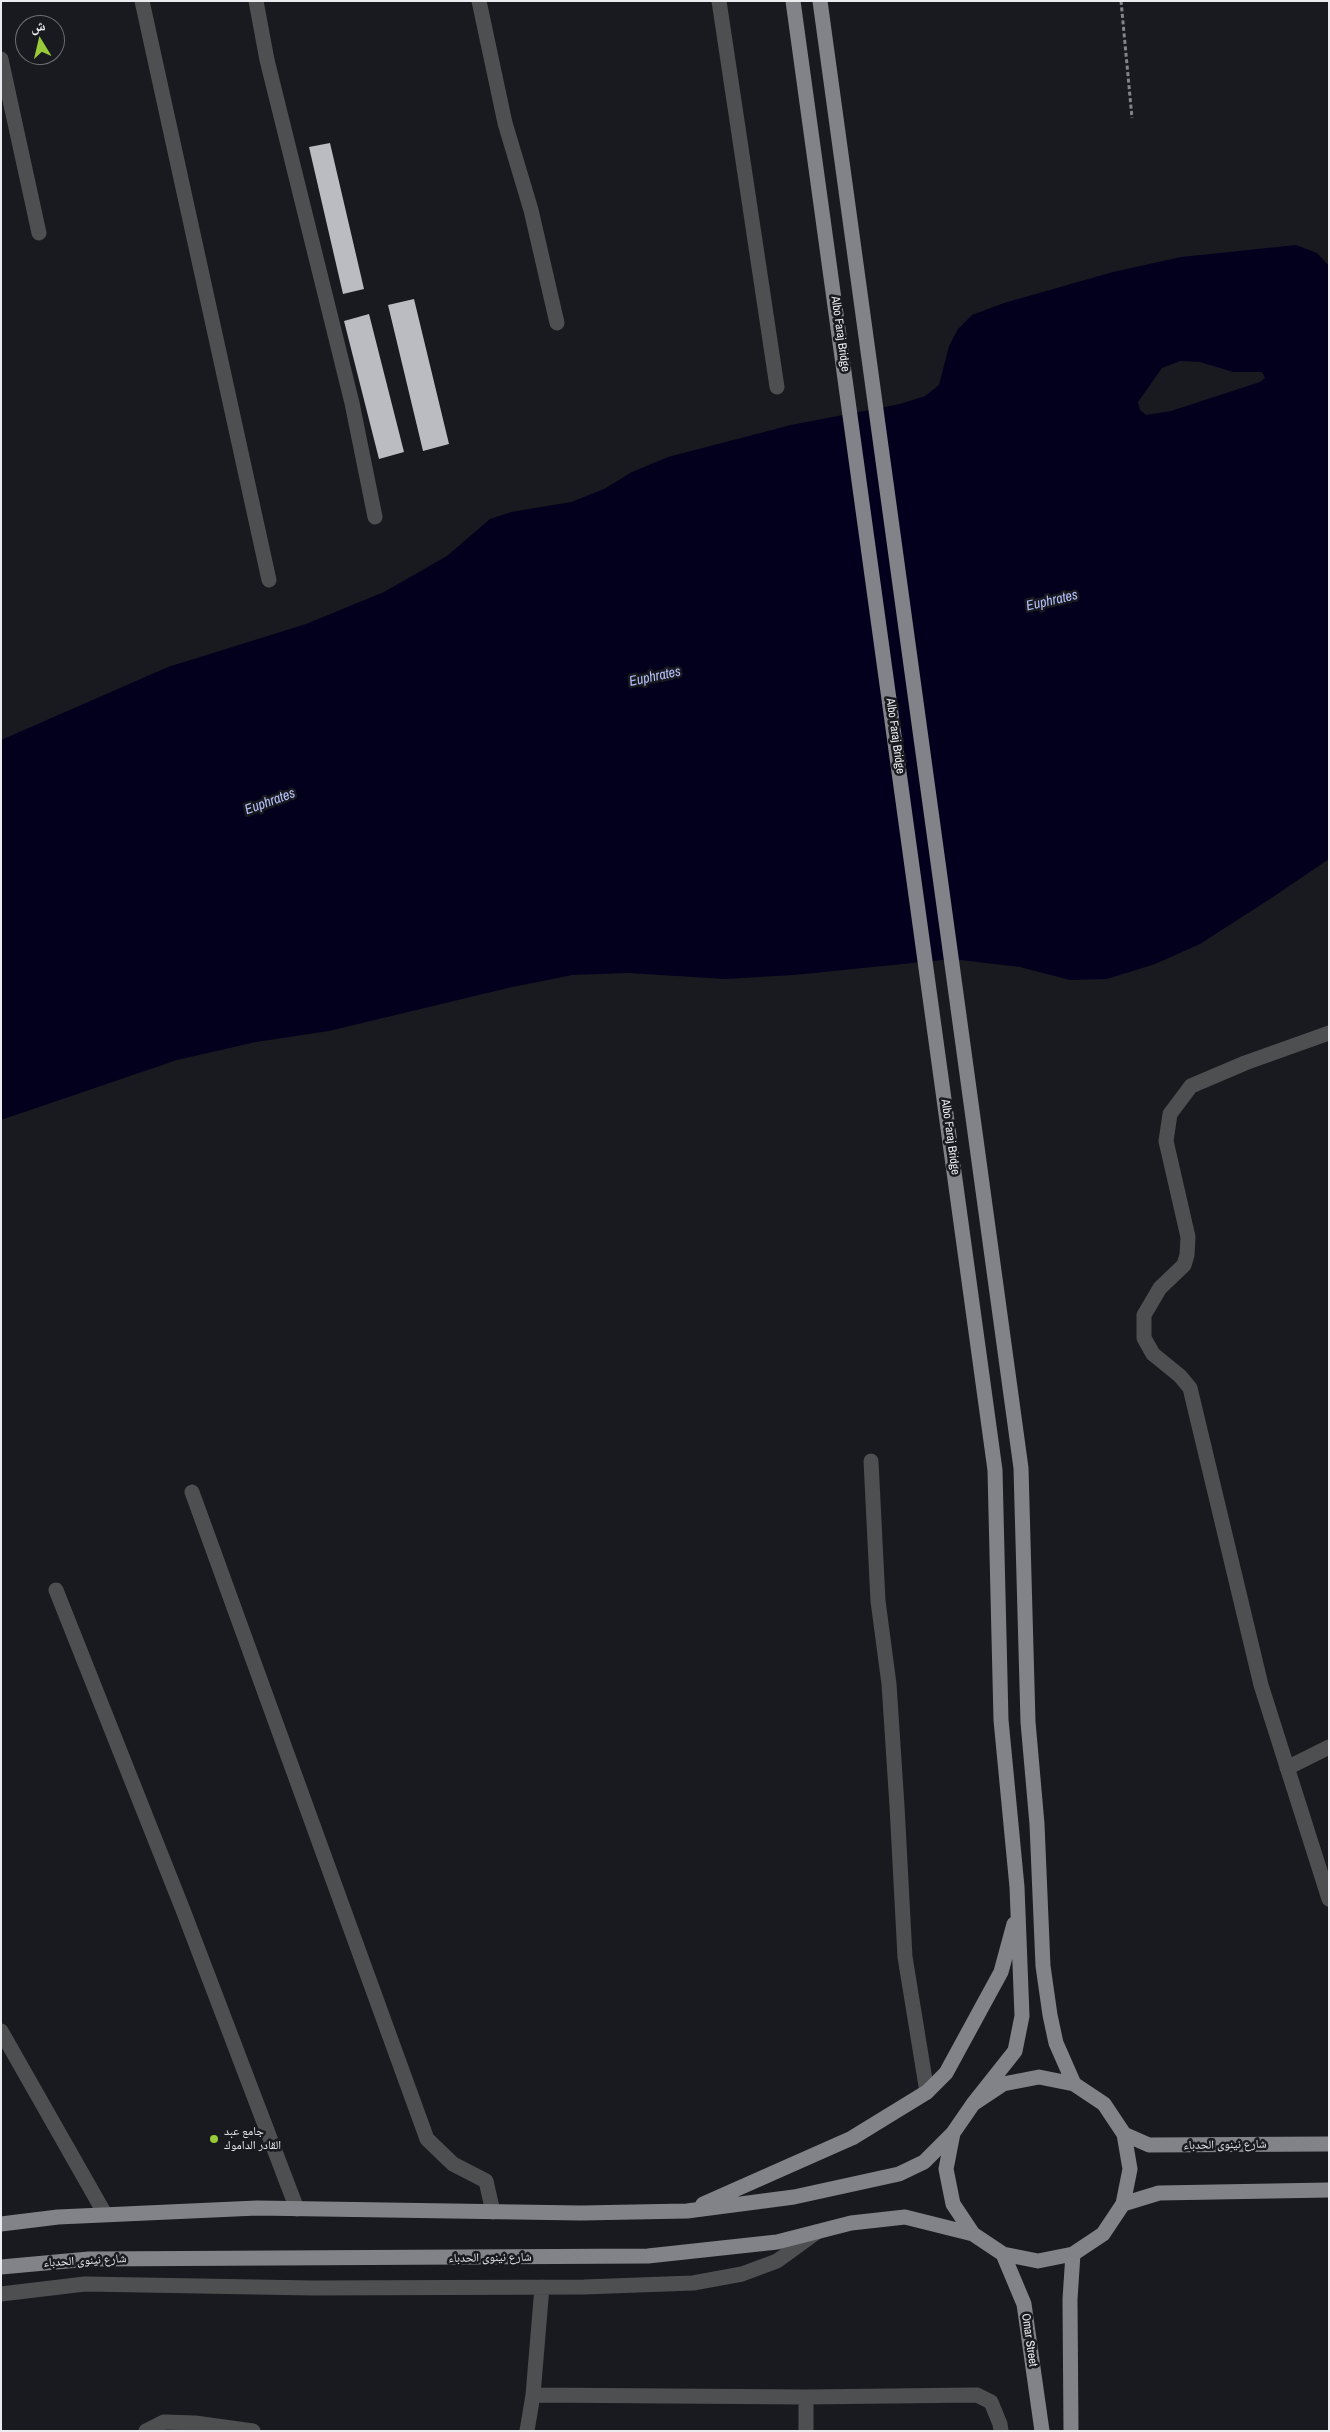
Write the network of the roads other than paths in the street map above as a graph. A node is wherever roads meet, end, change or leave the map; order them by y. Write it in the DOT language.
graph roads {
  1 [pos="142,1"];
  2 [pos="256,1"];
  3 [pos="479,1"];
  4 [pos="719,1"];
  5 [pos="794,1"];
  6 [pos="820,1"];
  7 [pos="1,59"];
  8 [pos="39,233"];
  9 [pos="557,323"];
  10 [pos="777,386"];
  11 [pos="375,516"];
  12 [pos="269,580"];
  13 [pos="1329,1033"];
  14 [pos="871,1461"];
  15 [pos="192,1492"];
  16 [pos="56,1590"];
  17 [pos="1329,1747"];
  18 [pos="1287,1768"];
  19 [pos="1329,1899"];
  20 [pos="1018,1908"];
  21 [pos="1,2031"];
  22 [pos="1074,2084"];
  23 [pos="927,2092"];
  24 [pos="973,2104"];
  25 [pos="954,2133"];
  26 [pos="1124,2134"];
  27 [pos="1329,2144"];
  28 [pos="1329,2190"];
  29 [pos="1123,2204"];
  30 [pos="297,2209"];
  31 [pos="686,2211"];
  32 [pos="493,2212"];
  33 [pos="105,2214"];
  34 [pos="1,2224"];
  35 [pos="818,2232"];
  36 [pos="973,2234"];
  37 [pos="1003,2254"];
  38 [pos="1073,2254"];
  39 [pos="1,2267"];
  40 [pos="542,2287"];
  41 [pos="1,2294"];
  42 [pos="533,2395"];
  43 [pos="806,2398"];
  44 [pos="146,2431"];
  45 [pos="253,2431"];
  46 [pos="527,2431"];
  47 [pos="806,2431"];
  48 [pos="1001,2431"];
  49 [pos="1042,2431"];
  50 [pos="1071,2431"];
  1 -- 12 [label="street"];
  2 -- 11 [label="street"];
  3 -- 9 [label="street"];
  4 -- 10 [label="street"];
  5 -- 20 [label="main road, Albo Faraj Bridge"];
  6 -- 22 [label="main road, Albo Faraj Bridge"];
  7 -- 8 [label="street"];
  13 -- 18 [label="street"];
  14 -- 23 [label="street"];
  15 -- 32 [label="street"];
  16 -- 30 [label="street"];
  17 -- 18 [label="street"];
  18 -- 19 [label="street"];
  20 -- 23 [label="main road"];
  20 -- 24 [label="main road, Albo Faraj Bridge"];
  21 -- 33 [label="street"];
  22 -- 24 [label="main road"];
  22 -- 26 [label="main road"];
  23 -- 31 [label="main road"];
  24 -- 25 [label="main road, Albo Faraj Bridge"];
  25 -- 31 [label="main road"];
  25 -- 36 [label="main road"];
  26 -- 27 [label="main road, شارع نينوى الحدباء"];
  26 -- 29 [label="main road"];
  28 -- 29 [label="main road"];
  29 -- 38 [label="main road"];
  30 -- 32 [label="main road"];
  30 -- 33 [label="main road"];
  31 -- 32 [label="main road"];
  33 -- 34 [label="main road"];
  35 -- 36 [label="main road, شارع نينوى الحدباء"];
  35 -- 39 [label="main road, شارع نينوى الحدباء"];
  35 -- 40 [label="street"];
  36 -- 37 [label="main road"];
  37 -- 38 [label="main road"];
  37 -- 49 [label="main road, Omar Street"];
  38 -- 50 [label="main road"];
  40 -- 41 [label="street"];
  40 -- 42 [label="street"];
  42 -- 43 [label="street"];
  42 -- 46 [label="street"];
  43 -- 47 [label="street"];
  43 -- 48 [label="street"];
  44 -- 45 [label="street"];
}
